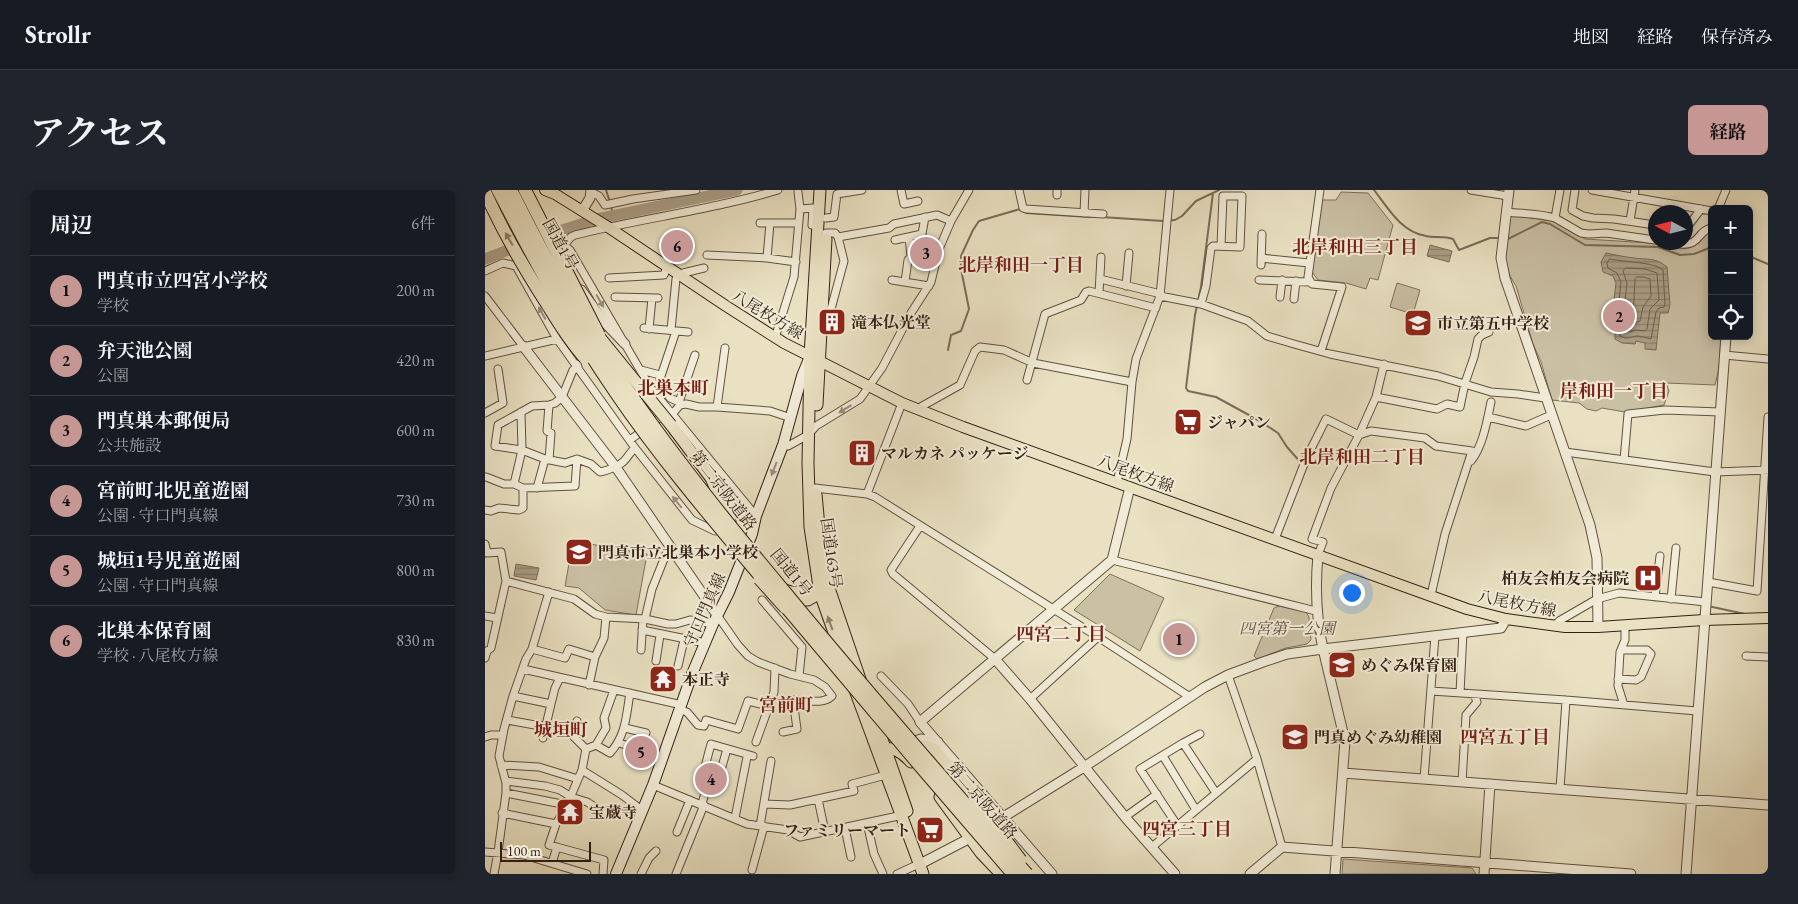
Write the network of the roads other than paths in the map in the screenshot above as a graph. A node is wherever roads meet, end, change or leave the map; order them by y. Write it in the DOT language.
graph roads {
  1 [pos="497,190"];
  2 [pos="512,190"];
  3 [pos="525,190"];
  4 [pos="545,190"];
  5 [pos="696,190"];
  6 [pos="778,190"];
  7 [pos="820,190"];
  8 [pos="828,190"];
  9 [pos="862,190"];
  10 [pos="901,190"];
  11 [pos="969,190"];
  12 [pos="1019,190"];
  13 [pos="1085,190"];
  14 [pos="1170,190"];
  15 [pos="1320,190"];
  16 [pos="1471,190"];
  17 [pos="1561,190"];
  18 [pos="1575,190"];
  19 [pos="1592,190"];
  20 [pos="1726,190"];
  21 [pos="591,191"];
  22 [pos="485,192"];
  23 [pos="673,192"];
  24 [pos="798,192"];
  25 [pos="1509,193"];
  26 [pos="1634,194"];
  27 [pos="918,202"];
  28 [pos="1720,205"];
  29 [pos="800,209"];
  30 [pos="1701,209"];
  31 [pos="1708,210"];
  32 [pos="583,212"];
  33 [pos="1507,212"];
  34 [pos="1084,213"];
  35 [pos="1103,214"];
  36 [pos="925,217"];
  37 [pos="1555,218"];
  38 [pos="1693,220"];
  39 [pos="951,221"];
  40 [pos="1630,221"];
  41 [pos="760,223"];
  42 [pos="770,223"];
  43 [pos="799,224"];
  44 [pos="1648,224"];
  45 [pos="608,226"];
  46 [pos="824,226"];
  47 [pos="1708,229"];
  48 [pos="1262,234"];
  49 [pos="909,237"];
  50 [pos="838,238"];
  51 [pos="1648,239"];
  52 [pos="895,240"];
  53 [pos="1693,242"];
  54 [pos="565,246"];
  55 [pos="1221,246"];
  56 [pos="1129,253"];
  57 [pos="707,255"];
  58 [pos="1101,257"];
  59 [pos="767,258"];
  60 [pos="795,262"];
  61 [pos="1309,263"];
  62 [pos="517,266"];
  63 [pos="667,267"];
  64 [pos="704,268"];
  65 [pos="485,271"];
  66 [pos="679,274"];
  67 [pos="609,278"];
  68 [pos="892,280"];
  69 [pos="1100,280"];
  70 [pos="1259,280"];
  71 [pos="1282,280"];
  72 [pos="1296,281"];
  73 [pos="905,282"];
  74 [pos="1310,282"];
  75 [pos="577,284"];
  76 [pos="929,286"];
  77 [pos="1127,286"];
  78 [pos="550,293"];
  79 [pos="1099,293"];
  80 [pos="1160,295"];
  81 [pos="485,296"];
  82 [pos="615,297"];
  83 [pos="1280,297"];
  84 [pos="1294,299"];
  85 [pos="1201,304"];
  86 [pos="1156,308"];
  87 [pos="580,312"];
  88 [pos="821,314"];
  89 [pos="673,331"];
  90 [pos="688,332"];
  91 [pos="1489,332"];
  92 [pos="775,338"];
  93 [pos="557,339"];
  94 [pos="1726,340"];
  95 [pos="625,344"];
  96 [pos="523,346"];
  97 [pos="725,348"];
  98 [pos="1321,351"];
  99 [pos="1724,354"];
  100 [pos="695,355"];
  101 [pos="485,356"];
  102 [pos="815,358"];
  103 [pos="1768,359"];
  104 [pos="1033,363"];
  105 [pos="1384,364"];
  106 [pos="578,367"];
  107 [pos="498,369"];
  108 [pos="641,370"];
  109 [pos="660,375"];
  110 [pos="1027,380"];
  111 [pos="1132,382"];
  112 [pos="805,383"];
  113 [pos="1465,384"];
  114 [pos="869,387"];
  115 [pos="613,390"];
  116 [pos="562,397"];
  117 [pos="1376,397"];
  118 [pos="1545,398"];
  119 [pos="1491,402"];
  120 [pos="902,403"];
  121 [pos="680,404"];
  122 [pos="549,406"];
  123 [pos="640,407"];
  124 [pos="717,407"];
  125 [pos="917,409"];
  126 [pos="521,412"];
  127 [pos="670,412"];
  128 [pos="1720,412"];
  129 [pos="485,413"];
  130 [pos="1551,415"];
  131 [pos="1488,417"];
  132 [pos="1768,417"];
  133 [pos="632,418"];
  134 [pos="791,418"];
  135 [pos="812,430"];
  136 [pos="1359,435"];
  137 [pos="630,440"];
  138 [pos="783,445"];
  139 [pos="635,448"];
  140 [pos="522,450"];
  141 [pos="1565,452"];
  142 [pos="547,459"];
  143 [pos="577,459"];
  144 [pos="1624,460"];
  145 [pos="1467,465"];
  146 [pos="615,466"];
  147 [pos="1766,470"];
  148 [pos="1715,472"];
  149 [pos="486,477"];
  150 [pos="1117,482"];
  151 [pos="514,484"];
  152 [pos="1130,487"];
  153 [pos="523,488"];
  154 [pos="537,488"];
  155 [pos="815,488"];
  156 [pos="867,494"];
  157 [pos="485,510"];
  158 [pos="756,516"];
  159 [pos="1764,516"];
  160 [pos="920,526"];
  161 [pos="715,530"];
  162 [pos="1275,539"];
  163 [pos="485,544"];
  164 [pos="1676,548"];
  165 [pos="673,549"];
  166 [pos="1318,555"];
  167 [pos="743,556"];
  168 [pos="1660,556"];
  169 [pos="1112,560"];
  170 [pos="506,581"];
  171 [pos="1708,582"];
  172 [pos="549,592"];
  173 [pos="825,592"];
  174 [pos="1431,595"];
  175 [pos="1655,597"];
  176 [pos="1597,599"];
  177 [pos="1671,599"];
  178 [pos="762,600"];
  179 [pos="1706,602"];
  180 [pos="1053,610"];
  181 [pos="1316,611"];
  182 [pos="485,616"];
  183 [pos="606,617"];
  184 [pos="497,618"];
  185 [pos="1768,618"];
  186 [pos="644,619"];
  187 [pos="715,619"];
  188 [pos="1506,619"];
  189 [pos="1753,619"];
  190 [pos="1704,620"];
  191 [pos="1625,625"];
  192 [pos="1768,625"];
  193 [pos="1555,626"];
  194 [pos="1598,627"];
  195 [pos="642,630"];
  196 [pos="1463,632"];
  197 [pos="660,635"];
  198 [pos="489,636"];
  199 [pos="1435,636"];
  200 [pos="1098,637"];
  201 [pos="684,640"];
  202 [pos="706,643"];
  203 [pos="532,649"];
  204 [pos="1323,649"];
  205 [pos="641,650"];
  206 [pos="1621,650"];
  207 [pos="1746,656"];
  208 [pos="595,657"];
  209 [pos="1768,657"];
  210 [pos="485,658"];
  211 [pos="995,659"];
  212 [pos="656,661"];
  213 [pos="679,666"];
  214 [pos="775,668"];
  215 [pos="523,669"];
  216 [pos="1228,675"];
  217 [pos="799,676"];
  218 [pos="881,676"];
  219 [pos="560,678"];
  220 [pos="1618,679"];
  221 [pos="589,685"];
  222 [pos="614,690"];
  223 [pos="1431,691"];
  224 [pos="630,693"];
  225 [pos="1460,693"];
  226 [pos="1474,694"];
  227 [pos="513,696"];
  228 [pos="1190,697"];
  229 [pos="1030,699"];
  230 [pos="1566,700"];
  231 [pos="551,704"];
  232 [pos="1624,705"];
  233 [pos="769,706"];
  234 [pos="681,707"];
  235 [pos="1697,711"];
  236 [pos="507,720"];
  237 [pos="577,721"];
  238 [pos="920,722"];
  239 [pos="546,727"];
  240 [pos="625,728"];
  241 [pos="783,732"];
  242 [pos="647,733"];
  243 [pos="1200,734"];
  244 [pos="503,735"];
  245 [pos="485,737"];
  246 [pos="543,738"];
  247 [pos="756,742"];
  248 [pos="938,742"];
  249 [pos="619,743"];
  250 [pos="1183,743"];
  251 [pos="596,744"];
  252 [pos="902,745"];
  253 [pos="636,748"];
  254 [pos="727,748"];
  255 [pos="881,749"];
  256 [pos="586,750"];
  257 [pos="1163,756"];
  258 [pos="1257,759"];
  259 [pos="771,761"];
  260 [pos="501,765"];
  261 [pos="1084,768"];
  262 [pos="582,770"];
  263 [pos="1343,773"];
  264 [pos="886,775"];
  265 [pos="1424,779"];
  266 [pos="578,780"];
  267 [pos="505,781"];
  268 [pos="1462,782"];
  269 [pos="1490,784"];
  270 [pos="653,785"];
  271 [pos="707,785"];
  272 [pos="1560,790"];
  273 [pos="505,793"];
  274 [pos="1216,793"];
  275 [pos="1157,794"];
  276 [pos="571,797"];
  277 [pos="818,799"];
  278 [pos="690,800"];
  279 [pos="1691,800"];
  280 [pos="703,804"];
  281 [pos="764,804"];
  282 [pos="567,805"];
  283 [pos="1768,805"];
  284 [pos="643,810"];
  285 [pos="1196,810"];
  286 [pos="503,813"];
  287 [pos="606,814"];
  288 [pos="904,814"];
  289 [pos="1125,817"];
  290 [pos="735,818"];
  291 [pos="1002,818"];
  292 [pos="867,823"];
  293 [pos="556,824"];
  294 [pos="1177,825"];
  295 [pos="762,826"];
  296 [pos="845,828"];
  297 [pos="677,832"];
  298 [pos="825,832"];
  299 [pos="970,838"];
  300 [pos="557,847"];
  301 [pos="1152,847"];
  302 [pos="1282,847"];
  303 [pos="656,851"];
  304 [pos="485,852"];
  305 [pos="498,852"];
  306 [pos="1337,852"];
  307 [pos="851,857"];
  308 [pos="552,863"];
  309 [pos="1485,863"];
  310 [pos="922,866"];
  311 [pos="752,870"];
  312 [pos="494,874"];
  313 [pos="587,874"];
  314 [pos="603,874"];
  315 [pos="617,874"];
  316 [pos="641,874"];
  317 [pos="677,874"];
  318 [pos="883,874"];
  319 [pos="897,874"];
  320 [pos="929,874"];
  321 [pos="1001,874"];
  322 [pos="1012,874"];
  323 [pos="1030,874"];
  324 [pos="1052,874"];
  325 [pos="1175,874"];
  326 [pos="1250,874"];
  327 [pos="1335,874"];
  328 [pos="1484,874"];
  329 [pos="1631,874"];
  330 [pos="1686,874"];
  1 -- 78 [label="highway, 国道1号, bridge"];
  1 -- 115 [label="highway, 第二京阪道路, bridge"];
  2 -- 87 [label="highway, 国道1号, bridge"];
  2 -- 123 [label="highway, 第二京阪道路, bridge"];
  3 -- 123 [label="highway, bridge"];
  4 -- 32 [label="main road, 八尾枚方線"];
  5 -- 23 [label="street"];
  6 -- 45 [label="street"];
  7 -- 46 [label="highway, 国道163号"];
  8 -- 46 [label="highway, 国道163号"];
  9 -- 46 [label="street"];
  10 -- 27 [label="street"];
  11 -- 39 [label="street"];
  12 -- 34 [label="street"];
  13 -- 34 [label="street"];
  14 -- 80 [label="street"];
  15 -- 61 [label="street"];
  16 -- 25 [label="street"];
  17 -- 37 [label="street"];
  18 -- 40 [label="street"];
  19 -- 26 [label="street"];
  20 -- 28 [label="street"];
  21 -- 23 [label="street"];
  21 -- 32 [label="street"];
  115 -- 22 [label="highway, one-way, bridge"];
  24 -- 29 [label="street"];
  25 -- 33 [label="street"];
  26 -- 30 [label="street"];
  26 -- 40 [label="street"];
  29 -- 43 [label="street"];
  29 -- 46 [label="street"];
  30 -- 31 [label="street"];
  30 -- 38 [label="street"];
  32 -- 45 [label="main road, 八尾枚方線"];
  33 -- 37 [label="street"];
  33 -- 118 [label="street"];
  34 -- 35 [label="street"];
  36 -- 39 [label="street"];
  36 -- 49 [label="street"];
  36 -- 50 [label="street"];
  37 -- 51 [label="street"];
  39 -- 76 [label="street"];
  40 -- 44 [label="street"];
  41 -- 42 [label="street"];
  42 -- 43 [label="street"];
  42 -- 59 [label="street"];
  43 -- 60 [label="street"];
  45 -- 54 [label="street"];
  45 -- 63 [label="main road, 八尾枚方線"];
  46 -- 50 [label="street"];
  46 -- 88 [label="highway, 国道163号"];
  46 -- 102 [label="highway, 国道163号"];
  47 -- 53 [label="street"];
  48 -- 61 [label="street"];
  49 -- 52 [label="street"];
  49 -- 73 [label="street"];
  50 -- 88 [label="street"];
  54 -- 62 [label="street"];
  54 -- 95 [label="street, one-way"];
  55 -- 55 [label="street"];
  55 -- 85 [label="street"];
  56 -- 77 [label="street"];
  57 -- 59 [label="street"];
  58 -- 69 [label="street"];
  59 -- 60 [label="street"];
  60 -- 92 [label="street"];
  61 -- 74 [label="street"];
  62 -- 65 [label="street"];
  93 -- 62 [label="street, one-way"];
  63 -- 66 [label="main road, 八尾枚方線"];
  63 -- 67 [label="street"];
  64 -- 66 [label="street"];
  66 -- 89 [label="street"];
  66 -- 92 [label="main road, 八尾枚方線"];
  68 -- 73 [label="street"];
  69 -- 77 [label="street"];
  69 -- 79 [label="street"];
  70 -- 71 [label="street"];
  71 -- 72 [label="street"];
  71 -- 83 [label="street"];
  72 -- 74 [label="street"];
  72 -- 84 [label="street"];
  73 -- 76 [label="street"];
  74 -- 98 [label="street"];
  75 -- 95 [label="street"];
  76 -- 114 [label="street"];
  77 -- 80 [label="street"];
  78 -- 106 [label="street, bridge"];
  78 -- 115 [label="highway, 国道1号, bridge"];
  79 -- 86 [label="street"];
  79 -- 104 [label="street"];
  80 -- 85 [label="street"];
  80 -- 86 [label="street"];
  81 -- 96 [label="street"];
  82 -- 89 [label="street"];
  85 -- 98 [label="street"];
  86 -- 111 [label="street"];
  87 -- 167 [label="highway, bridge"];
  87 -- 323 [label="highway, 国道1号, bridge"];
  88 -- 102 [label="highway, 国道163号"];
  89 -- 90 [label="street"];
  89 -- 109 [label="street"];
  91 -- 113 [label="street"];
  92 -- 102 [label="main road, 八尾枚方線"];
  93 -- 96 [label="street"];
  93 -- 106 [label="street"];
  94 -- 99 [label="street"];
  95 -- 108 [label="street"];
  96 -- 101 [label="street"];
  96 -- 116 [label="street"];
  97 -- 124 [label="street"];
  98 -- 105 [label="street"];
  99 -- 103 [label="street"];
  99 -- 128 [label="street"];
  100 -- 121 [label="street"];
  102 -- 112 [label="highway, 国道163号"];
  102 -- 114 [label="main road, 八尾枚方線"];
  102 -- 135 [label="highway, 国道163号"];
  104 -- 110 [label="street"];
  104 -- 111 [label="street"];
  104 -- 125 [label="street"];
  105 -- 113 [label="street"];
  105 -- 117 [label="street"];
  106 -- 116 [label="street"];
  106 -- 137 [label="street"];
  107 -- 129 [label="street"];
  108 -- 109 [label="street"];
  108 -- 127 [label="street"];
  109 -- 121 [label="street"];
  111 -- 150 [label="street"];
  112 -- 134 [label="main road, 守口門真線"];
  112 -- 135 [label="highway, 国道163号"];
  113 -- 117 [label="street"];
  113 -- 118 [label="street"];
  114 -- 120 [label="main road, 八尾枚方線"];
  114 -- 135 [label="street, one-way"];
  115 -- 133 [label="highway, 国道1号, bridge"];
  115 -- 322 [label="highway, 第二京阪道路, bridge"];
  116 -- 122 [label="street"];
  116 -- 146 [label="street"];
  117 -- 136 [label="street"];
  118 -- 130 [label="street"];
  119 -- 131 [label="street"];
  120 -- 125 [label="main road, 八尾枚方線"];
  120 -- 156 [label="street"];
  121 -- 124 [label="street"];
  121 -- 127 [label="street"];
  122 -- 126 [label="street"];
  122 -- 142 [label="street"];
  123 -- 323 [label="highway, 第二京阪道路, bridge"];
  124 -- 134 [label="street"];
  125 -- 150 [label="main road, 八尾枚方線"];
  126 -- 140 [label="street"];
  126 -- 140 [label="street"];
  127 -- 137 [label="street"];
  127 -- 158 [label="street"];
  128 -- 144 [label="street"];
  128 -- 148 [label="street"];
  130 -- 131 [label="street"];
  130 -- 141 [label="street"];
  131 -- 145 [label="street"];
  132 -- 147 [label="street"];
  133 -- 161 [label="highway"];
  133 -- 322 [label="highway, 国道1号, bridge"];
  134 -- 138 [label="main road, 守口門真線"];
  135 -- 138 [label="street"];
  135 -- 155 [label="highway, 国道163号"];
  135 -- 173 [label="highway, 国道163号"];
  136 -- 145 [label="street"];
  136 -- 162 [label="street"];
  136 -- 166 [label="street"];
  137 -- 139 [label="street"];
  138 -- 158 [label="main road, 守口門真線, one-way"];
  139 -- 146 [label="street"];
  161 -- 139 [label="street, one-way"];
  140 -- 142 [label="street"];
  140 -- 151 [label="street"];
  141 -- 144 [label="street"];
  141 -- 176 [label="street"];
  142 -- 143 [label="street"];
  142 -- 154 [label="street"];
  143 -- 146 [label="street"];
  143 -- 154 [label="street"];
  144 -- 148 [label="street"];
  145 -- 174 [label="street"];
  146 -- 165 [label="street"];
  147 -- 148 [label="street"];
  147 -- 159 [label="street"];
  148 -- 171 [label="street"];
  149 -- 151 [label="street"];
  150 -- 152 [label="main road, 八尾枚方線"];
  151 -- 153 [label="street"];
  152 -- 162 [label="main road, 八尾枚方線"];
  152 -- 169 [label="street"];
  153 -- 154 [label="street"];
  153 -- 157 [label="street"];
  155 -- 156 [label="street"];
  155 -- 173 [label="highway, 国道163号"];
  156 -- 160 [label="street"];
  158 -- 167 [label="main road, 守口門真線"];
  159 -- 171 [label="street"];
  160 -- 180 [label="street"];
  160 -- 211 [label="street"];
  161 -- 167 [label="highway"];
  162 -- 166 [label="main road, 八尾枚方線"];
  163 -- 170 [label="street"];
  164 -- 177 [label="street"];
  165 -- 186 [label="street"];
  165 -- 187 [label="street"];
  166 -- 174 [label="main road, 八尾枚方線"];
  166 -- 181 [label="street"];
  167 -- 173 [label="highway"];
  167 -- 187 [label="main road, 守口門真線"];
  168 -- 175 [label="street"];
  169 -- 180 [label="street"];
  169 -- 181 [label="street"];
  170 -- 172 [label="street"];
  170 -- 184 [label="street"];
  171 -- 179 [label="street"];
  172 -- 183 [label="street"];
  172 -- 203 [label="street"];
  173 -- 255 [label="highway, 国道163号"];
  174 -- 188 [label="main road, 八尾枚方線"];
  175 -- 176 [label="street"];
  175 -- 177 [label="street"];
  176 -- 193 [label="street"];
  176 -- 194 [label="street"];
  177 -- 179 [label="street"];
  178 -- 217 [label="street"];
  179 -- 190 [label="street"];
  180 -- 200 [label="street"];
  180 -- 211 [label="street"];
  181 -- 204 [label="street"];
  182 -- 184 [label="street"];
  183 -- 186 [label="street"];
  183 -- 208 [label="street"];
  184 -- 198 [label="street"];
  185 -- 189 [label="main road, 八尾枚方線"];
  186 -- 187 [label="street"];
  186 -- 195 [label="street"];
  187 -- 202 [label="main road, 守口門真線"];
  187 -- 214 [label="street"];
  188 -- 193 [label="main road, 八尾枚方線"];
  188 -- 196 [label="street"];
  189 -- 190 [label="main road, 八尾枚方線"];
  189 -- 192 [label="street"];
  190 -- 191 [label="main road, 八尾枚方線"];
  190 -- 235 [label="street"];
  191 -- 194 [label="main road, 八尾枚方線"];
  191 -- 206 [label="street"];
  193 -- 194 [label="main road, 八尾枚方線"];
  195 -- 197 [label="street"];
  195 -- 205 [label="street"];
  196 -- 199 [label="street"];
  196 -- 225 [label="street"];
  197 -- 201 [label="street"];
  197 -- 212 [label="street"];
  198 -- 210 [label="street"];
  199 -- 204 [label="street"];
  199 -- 223 [label="street"];
  200 -- 228 [label="street"];
  200 -- 229 [label="street"];
  201 -- 202 [label="street"];
  201 -- 213 [label="street"];
  202 -- 234 [label="main road, 守口門真線"];
  203 -- 208 [label="street"];
  203 -- 215 [label="street"];
  204 -- 216 [label="street"];
  204 -- 263 [label="street"];
  206 -- 220 [label="street"];
  206 -- 220 [label="street"];
  207 -- 209 [label="street"];
  208 -- 221 [label="street"];
  211 -- 229 [label="street"];
  211 -- 238 [label="street"];
  214 -- 217 [label="street"];
  214 -- 233 [label="street"];
  215 -- 219 [label="street"];
  215 -- 227 [label="street"];
  216 -- 228 [label="street"];
  216 -- 258 [label="street"];
  217 -- 241 [label="street"];
  218 -- 238 [label="street"];
  219 -- 221 [label="street"];
  219 -- 231 [label="street"];
  220 -- 232 [label="street"];
  221 -- 222 [label="street"];
  222 -- 224 [label="street"];
  222 -- 251 [label="street"];
  223 -- 225 [label="street"];
  223 -- 265 [label="street"];
  224 -- 234 [label="street"];
  224 -- 240 [label="street"];
  225 -- 226 [label="street"];
  226 -- 230 [label="street"];
  226 -- 268 [label="street"];
  227 -- 231 [label="street"];
  227 -- 236 [label="street"];
  228 -- 261 [label="street"];
  229 -- 261 [label="street"];
  230 -- 232 [label="street"];
  230 -- 272 [label="street"];
  231 -- 239 [label="street"];
  232 -- 235 [label="street"];
  233 -- 234 [label="street"];
  233 -- 247 [label="street"];
  234 -- 270 [label="main road, 守口門真線"];
  235 -- 279 [label="street"];
  236 -- 239 [label="street"];
  236 -- 244 [label="street"];
  237 -- 256 [label="street"];
  238 -- 248 [label="street"];
  239 -- 246 [label="street"];
  240 -- 242 [label="street"];
  240 -- 249 [label="street"];
  243 -- 250 [label="street"];
  244 -- 245 [label="street"];
  244 -- 260 [label="street"];
  248 -- 252 [label="street"];
  248 -- 291 [label="street"];
  249 -- 251 [label="street"];
  249 -- 253 [label="street"];
  250 -- 257 [label="street"];
  250 -- 274 [label="street"];
  251 -- 256 [label="street"];
  252 -- 255 [label="highway"];
  252 -- 323 [label="highway, bridge"];
  254 -- 271 [label="street"];
  254 -- 271 [label="street"];
  254 -- 290 [label="street"];
  255 -- 264 [label="highway, 国道163号"];
  255 -- 288 [label="highway, 国道163号"];
  255 -- 299 [label="highway"];
  256 -- 262 [label="street"];
  257 -- 275 [label="street"];
  257 -- 285 [label="street"];
  258 -- 274 [label="street"];
  258 -- 302 [label="street"];
  259 -- 281 [label="street"];
  260 -- 266 [label="street"];
  260 -- 267 [label="street"];
  261 -- 289 [label="street"];
  261 -- 291 [label="street"];
  262 -- 266 [label="street"];
  262 -- 284 [label="street"];
  263 -- 265 [label="street"];
  263 -- 306 [label="street"];
  264 -- 277 [label="street"];
  264 -- 288 [label="highway, 国道163号"];
  265 -- 268 [label="street"];
  266 -- 276 [label="street"];
  267 -- 273 [label="street"];
  267 -- 276 [label="street"];
  268 -- 269 [label="street"];
  269 -- 272 [label="street"];
  269 -- 309 [label="street"];
  270 -- 278 [label="street"];
  270 -- 284 [label="main road, 守口門真線"];
  271 -- 280 [label="street"];
  272 -- 279 [label="street"];
  273 -- 282 [label="street"];
  273 -- 286 [label="street"];
  274 -- 285 [label="street"];
  275 -- 289 [label="street"];
  275 -- 294 [label="street"];
  276 -- 282 [label="street"];
  276 -- 287 [label="street"];
  277 -- 281 [label="street"];
  277 -- 298 [label="street"];
  278 -- 280 [label="street"];
  278 -- 297 [label="street"];
  279 -- 283 [label="street"];
  279 -- 330 [label="street"];
  280 -- 290 [label="street"];
  280 -- 317 [label="street"];
  281 -- 295 [label="street"];
  282 -- 293 [label="street"];
  284 -- 315 [label="main road, 守口門真線"];
  285 -- 294 [label="street"];
  286 -- 293 [label="street"];
  286 -- 305 [label="street"];
  288 -- 292 [label="street"];
  288 -- 310 [label="highway, 国道163号"];
  289 -- 301 [label="street"];
  290 -- 295 [label="street"];
  291 -- 299 [label="street"];
  291 -- 324 [label="street"];
  292 -- 296 [label="street"];
  292 -- 318 [label="street"];
  293 -- 300 [label="street"];
  294 -- 301 [label="street"];
  295 -- 298 [label="street"];
  295 -- 311 [label="street"];
  296 -- 298 [label="street"];
  296 -- 307 [label="street"];
  299 -- 310 [label="street"];
  299 -- 321 [label="highway"];
  300 -- 308 [label="street"];
  300 -- 314 [label="street"];
  301 -- 325 [label="street"];
  302 -- 306 [label="street"];
  302 -- 326 [label="street"];
  303 -- 316 [label="street"];
  304 -- 305 [label="street"];
  305 -- 308 [label="street"];
  305 -- 312 [label="street"];
  306 -- 309 [label="street"];
  306 -- 327 [label="street"];
  308 -- 313 [label="street"];
  309 -- 328 [label="street"];
  309 -- 329 [label="street"];
  310 -- 319 [label="street"];
  310 -- 320 [label="highway, 国道163号"];
}
